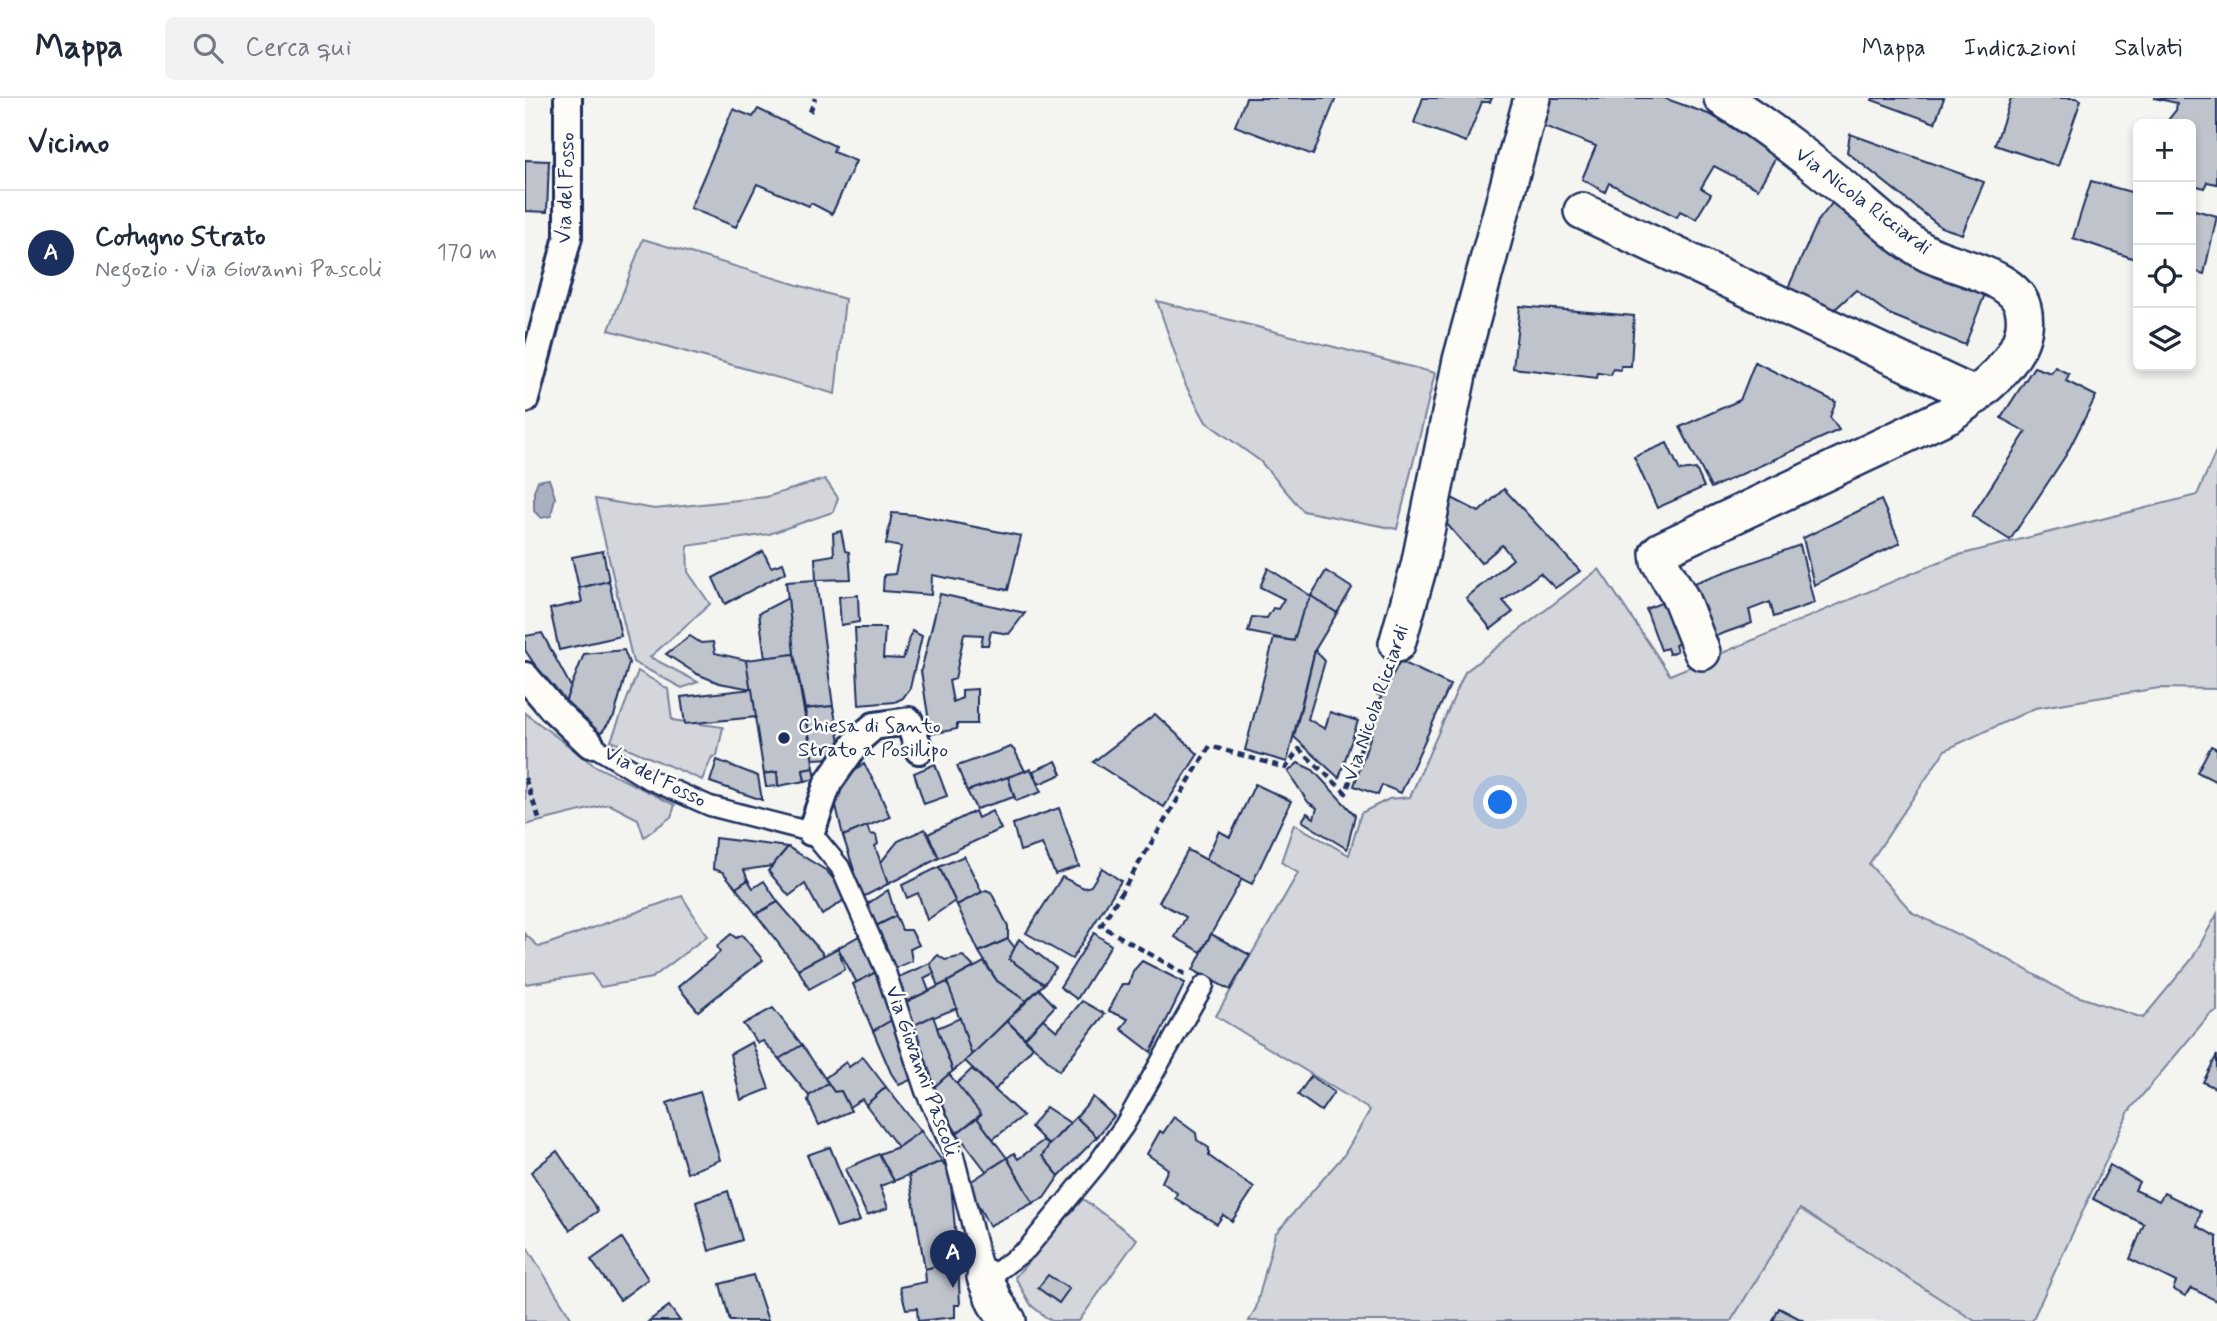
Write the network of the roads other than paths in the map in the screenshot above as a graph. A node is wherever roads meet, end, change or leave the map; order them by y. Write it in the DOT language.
graph roads {
  1 [pos="568,98"];
  2 [pos="1532,98"];
  3 [pos="1722,98"];
  4 [pos="1582,211"];
  5 [pos="1976,396"];
  6 [pos="525,400"];
  7 [pos="1397,644"];
  8 [pos="1702,652"];
  9 [pos="525,676"];
  10 [pos="590,744"];
  11 [pos="919,750"];
  12 [pos="811,832"];
  13 [pos="1204,985"];
  14 [pos="985,1277"];
  15 [pos="1008,1321"];
  1 -- 6 [label="street, Via del Fosso"];
  2 -- 7 [label="street, Via Nicola Ricciardi"];
  3 -- 5 [label="street, Via Nicola Ricciardi"];
  4 -- 5 [label="street"];
  5 -- 8 [label="street, Via Nicola Ricciardi"];
  9 -- 10 [label="street, Via del Fosso"];
  10 -- 12 [label="lane, Via del Fosso"];
  11 -- 12 [label="street"];
  12 -- 14 [label="lane, Via Giovanni Pascoli"];
  13 -- 14 [label="lane"];
  14 -- 15 [label="street, Via Giovanni Pascoli"];
}
